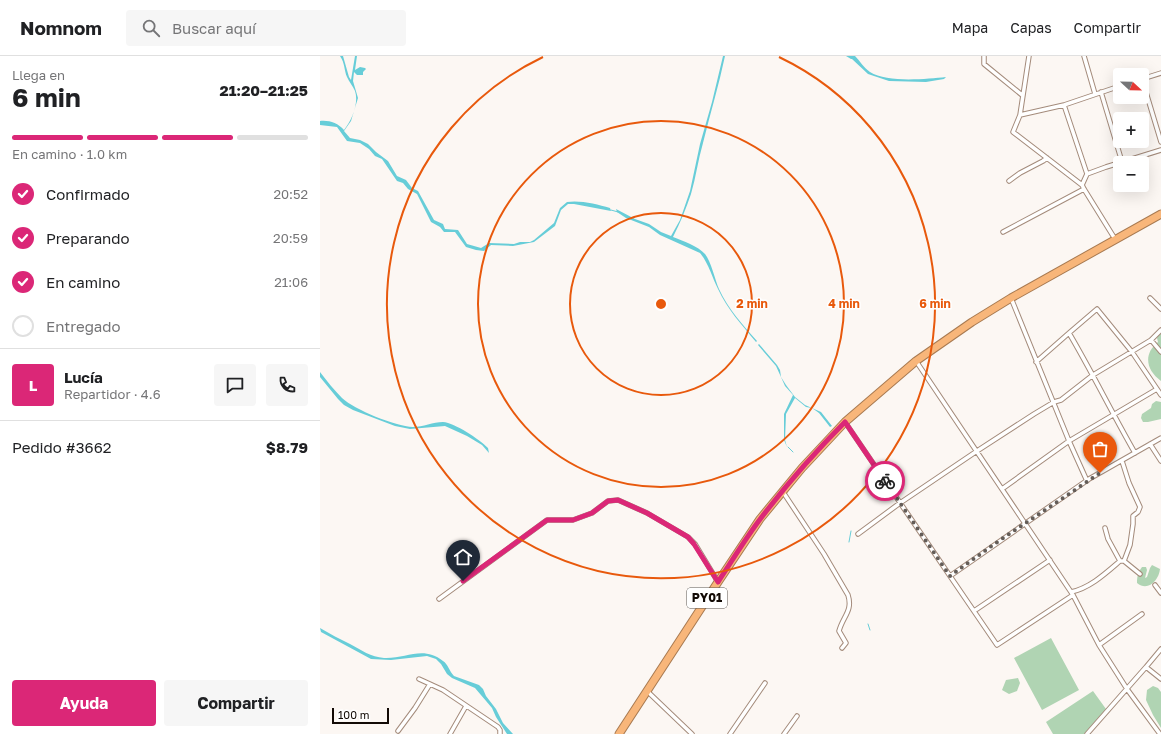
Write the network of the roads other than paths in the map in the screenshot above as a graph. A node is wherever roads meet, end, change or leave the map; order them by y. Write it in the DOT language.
graph roads {
  1 [pos="984,56"];
  2 [pos="1028,56"];
  3 [pos="1084,56"];
  4 [pos="1161,73"];
  5 [pos="1149,77"];
  6 [pos="1113,88"];
  7 [pos="1101,92"];
  8 [pos="1095,94"];
  9 [pos="1022,95"];
  10 [pos="1149,102"];
  11 [pos="1064,105"];
  12 [pos="1020,115"];
  13 [pos="1161,142"];
  14 [pos="1161,150"];
  15 [pos="1120,156"];
  16 [pos="1142,156"];
  17 [pos="1046,158"];
  18 [pos="1113,165"];
  19 [pos="1087,174"];
  20 [pos="1009,181"];
  21 [pos="1083,187"];
  22 [pos="1161,214"];
  23 [pos="1003,232"];
  24 [pos="1115,239"];
  25 [pos="1011,298"];
  26 [pos="1150,298"];
  27 [pos="1161,309"];
  28 [pos="1161,330"];
  29 [pos="1069,333"];
  30 [pos="1151,340"];
  31 [pos="1132,352"];
  32 [pos="1161,352"];
  33 [pos="916,361"];
  34 [pos="1036,362"];
  35 [pos="1094,375"];
  36 [pos="1157,388"];
  37 [pos="1161,395"];
  38 [pos="1054,402"];
  39 [pos="1114,415"];
  40 [pos="845,422"];
  41 [pos="1161,438"];
  42 [pos="1069,442"];
  43 [pos="1150,444"];
  44 [pos="977,451"];
  45 [pos="1135,453"];
  46 [pos="1122,461"];
  47 [pos="1161,461"];
  48 [pos="1087,480"];
  49 [pos="1002,489"];
  50 [pos="782,491"];
  51 [pos="900,503"];
  52 [pos="1024,524"];
  53 [pos="1105,528"];
  54 [pos="858,534"];
  55 [pos="1050,560"];
  56 [pos="1122,561"];
  57 [pos="1140,574"];
  58 [pos="950,576"];
  59 [pos="718,582"];
  60 [pos="1155,585"];
  61 [pos="1072,593"];
  62 [pos="1161,593"];
  63 [pos="439,599"];
  64 [pos="974,611"];
  65 [pos="1142,614"];
  66 [pos="1099,645"];
  67 [pos="842,648"];
  68 [pos="1161,649"];
  69 [pos="1146,667"];
  70 [pos="419,679"];
  71 [pos="1161,679"];
  72 [pos="764,683"];
  73 [pos="430,684"];
  74 [pos="1127,689"];
  75 [pos="647,690"];
  76 [pos="466,706"];
  77 [pos="796,716"];
  78 [pos="398,731"];
  79 [pos="450,734"];
  80 [pos="500,734"];
  81 [pos="619,734"];
  82 [pos="692,734"];
  83 [pos="730,734"];
  84 [pos="784,734"];
  85 [pos="1087,734"];
  86 [pos="1160,734"];
  1 -- 9 [label="street"];
  2 -- 9 [label="street"];
  3 -- 8 [label="street"];
  4 -- 5 [label="street"];
  6 -- 7 [label="street"];
  7 -- 8 [label="street"];
  7 -- 15 [label="street"];
  8 -- 11 [label="street"];
  9 -- 12 [label="street"];
  10 -- 13 [label="street"];
  11 -- 12 [label="street"];
  11 -- 19 [label="street"];
  12 -- 17 [label="street"];
  14 -- 16 [label="street"];
  17 -- 20 [label="street"];
  17 -- 21 [label="street"];
  18 -- 19 [label="street"];
  19 -- 21 [label="street"];
  21 -- 23 [label="street"];
  21 -- 24 [label="street"];
  22 -- 24 [label="highway, PY01"];
  24 -- 25 [label="highway, PY01"];
  25 -- 33 [label="highway, PY01"];
  25 -- 34 [label="street"];
  26 -- 27 [label="street"];
  28 -- 30 [label="street"];
  29 -- 31 [label="street"];
  29 -- 34 [label="street"];
  29 -- 35 [label="street"];
  30 -- 31 [label="street"];
  30 -- 32 [label="street"];
  31 -- 35 [label="street"];
  31 -- 36 [label="street"];
  33 -- 40 [label="highway, PY01"];
  33 -- 44 [label="street"];
  34 -- 38 [label="street"];
  35 -- 38 [label="street"];
  35 -- 39 [label="street"];
  36 -- 37 [label="street"];
  36 -- 39 [label="street"];
  38 -- 42 [label="street"];
  38 -- 44 [label="street"];
  39 -- 42 [label="street"];
  39 -- 45 [label="street"];
  40 -- 50 [label="highway, PY01"];
  40 -- 51 [label="street"];
  41 -- 43 [label="street"];
  42 -- 48 [label="street"];
  42 -- 49 [label="street"];
  43 -- 45 [label="street"];
  43 -- 47 [label="street"];
  44 -- 49 [label="street"];
  44 -- 51 [label="street"];
  45 -- 46 [label="street"];
  46 -- 48 [label="street"];
  46 -- 56 [label="street"];
  48 -- 52 [label="street"];
  49 -- 52 [label="street"];
  50 -- 59 [label="highway, PY01"];
  50 -- 67 [label="street"];
  51 -- 54 [label="street"];
  51 -- 58 [label="street"];
  52 -- 55 [label="street"];
  52 -- 58 [label="street"];
  53 -- 56 [label="street"];
  55 -- 61 [label="street"];
  55 -- 64 [label="street"];
  56 -- 57 [label="street"];
  56 -- 61 [label="street"];
  58 -- 64 [label="street"];
  59 -- 63 [label="street"];
  59 -- 75 [label="highway, PY01"];
  60 -- 62 [label="street"];
  61 -- 64 [label="street"];
  61 -- 66 [label="street"];
  65 -- 66 [label="street"];
  66 -- 74 [label="street"];
  68 -- 69 [label="street"];
  69 -- 71 [label="street"];
  69 -- 74 [label="street"];
  70 -- 73 [label="street"];
  72 -- 83 [label="street"];
  73 -- 76 [label="street"];
  73 -- 78 [label="street"];
  74 -- 85 [label="street"];
  74 -- 86 [label="street"];
  75 -- 81 [label="highway, PY01"];
  75 -- 82 [label="street"];
  76 -- 79 [label="street"];
  76 -- 80 [label="street"];
  77 -- 84 [label="street"];
}
